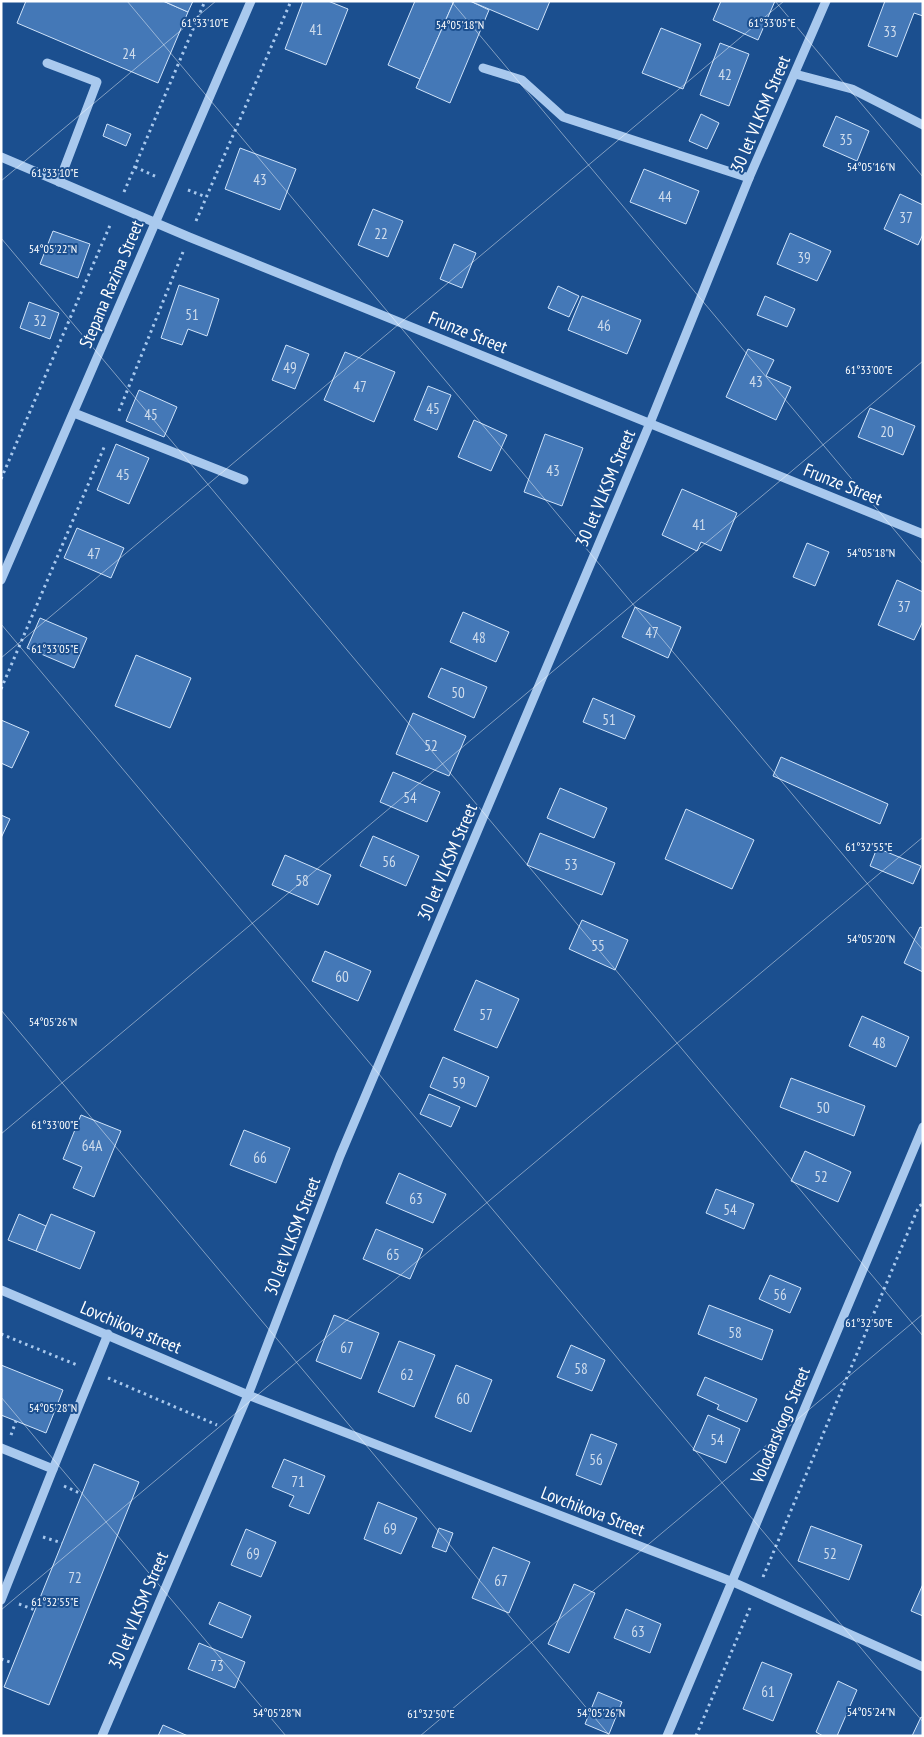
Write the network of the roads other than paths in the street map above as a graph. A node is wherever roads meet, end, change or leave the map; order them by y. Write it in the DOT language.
graph roads {
  1 [pos="250,1"];
  2 [pos="826,1"];
  3 [pos="47,63"];
  4 [pos="483,68"];
  5 [pos="794,74"];
  6 [pos="923,125"];
  7 [pos="1,157"];
  8 [pos="749,178"];
  9 [pos="59,182"];
  10 [pos="156,223"];
  11 [pos="74,413"];
  12 [pos="650,423"];
  13 [pos="244,480"];
  14 [pos="923,534"];
  15 [pos="3,570"];
  16 [pos="1,580"];
  17 [pos="923,1127"];
  18 [pos="1,1290"];
  19 [pos="108,1334"];
  20 [pos="248,1395"];
  21 [pos="1,1448"];
  22 [pos="53,1469"];
  23 [pos="732,1582"];
  24 [pos="1,1600"];
  25 [pos="923,1667"];
  26 [pos="102,1736"];
  27 [pos="667,1736"];
  1 -- 10 [label="street, Stepana Razina Street"];
  2 -- 5 [label="street, 30 let VLKSM Street"];
  3 -- 9 [label="street"];
  4 -- 8 [label="street"];
  5 -- 6 [label="street"];
  5 -- 8 [label="street, 30 let VLKSM Street"];
  7 -- 9 [label="street, Frunze Street"];
  8 -- 12 [label="street, 30 let VLKSM Street"];
  9 -- 10 [label="street, Frunze Street"];
  10 -- 11 [label="street, Stepana Razina Street"];
  10 -- 12 [label="street, Frunze Street"];
  11 -- 13 [label="street"];
  11 -- 15 [label="street, Stepana Razina Street"];
  12 -- 14 [label="street, Frunze Street"];
  12 -- 20 [label="street, 30 let VLKSM Street"];
  15 -- 16 [label="street, Stepana Razina Street"];
  17 -- 23 [label="street, Volodarskogo Street"];
  18 -- 19 [label="street, Lovchikova street"];
  19 -- 20 [label="street, Lovchikova street"];
  19 -- 22 [label="street"];
  20 -- 23 [label="street, Lovchikova Street"];
  20 -- 26 [label="street, 30 let VLKSM Street"];
  21 -- 22 [label="street"];
  22 -- 24 [label="street"];
  23 -- 25 [label="street, Lovchikova Street"];
  23 -- 27 [label="street, Volodarskogo Street"];
}
